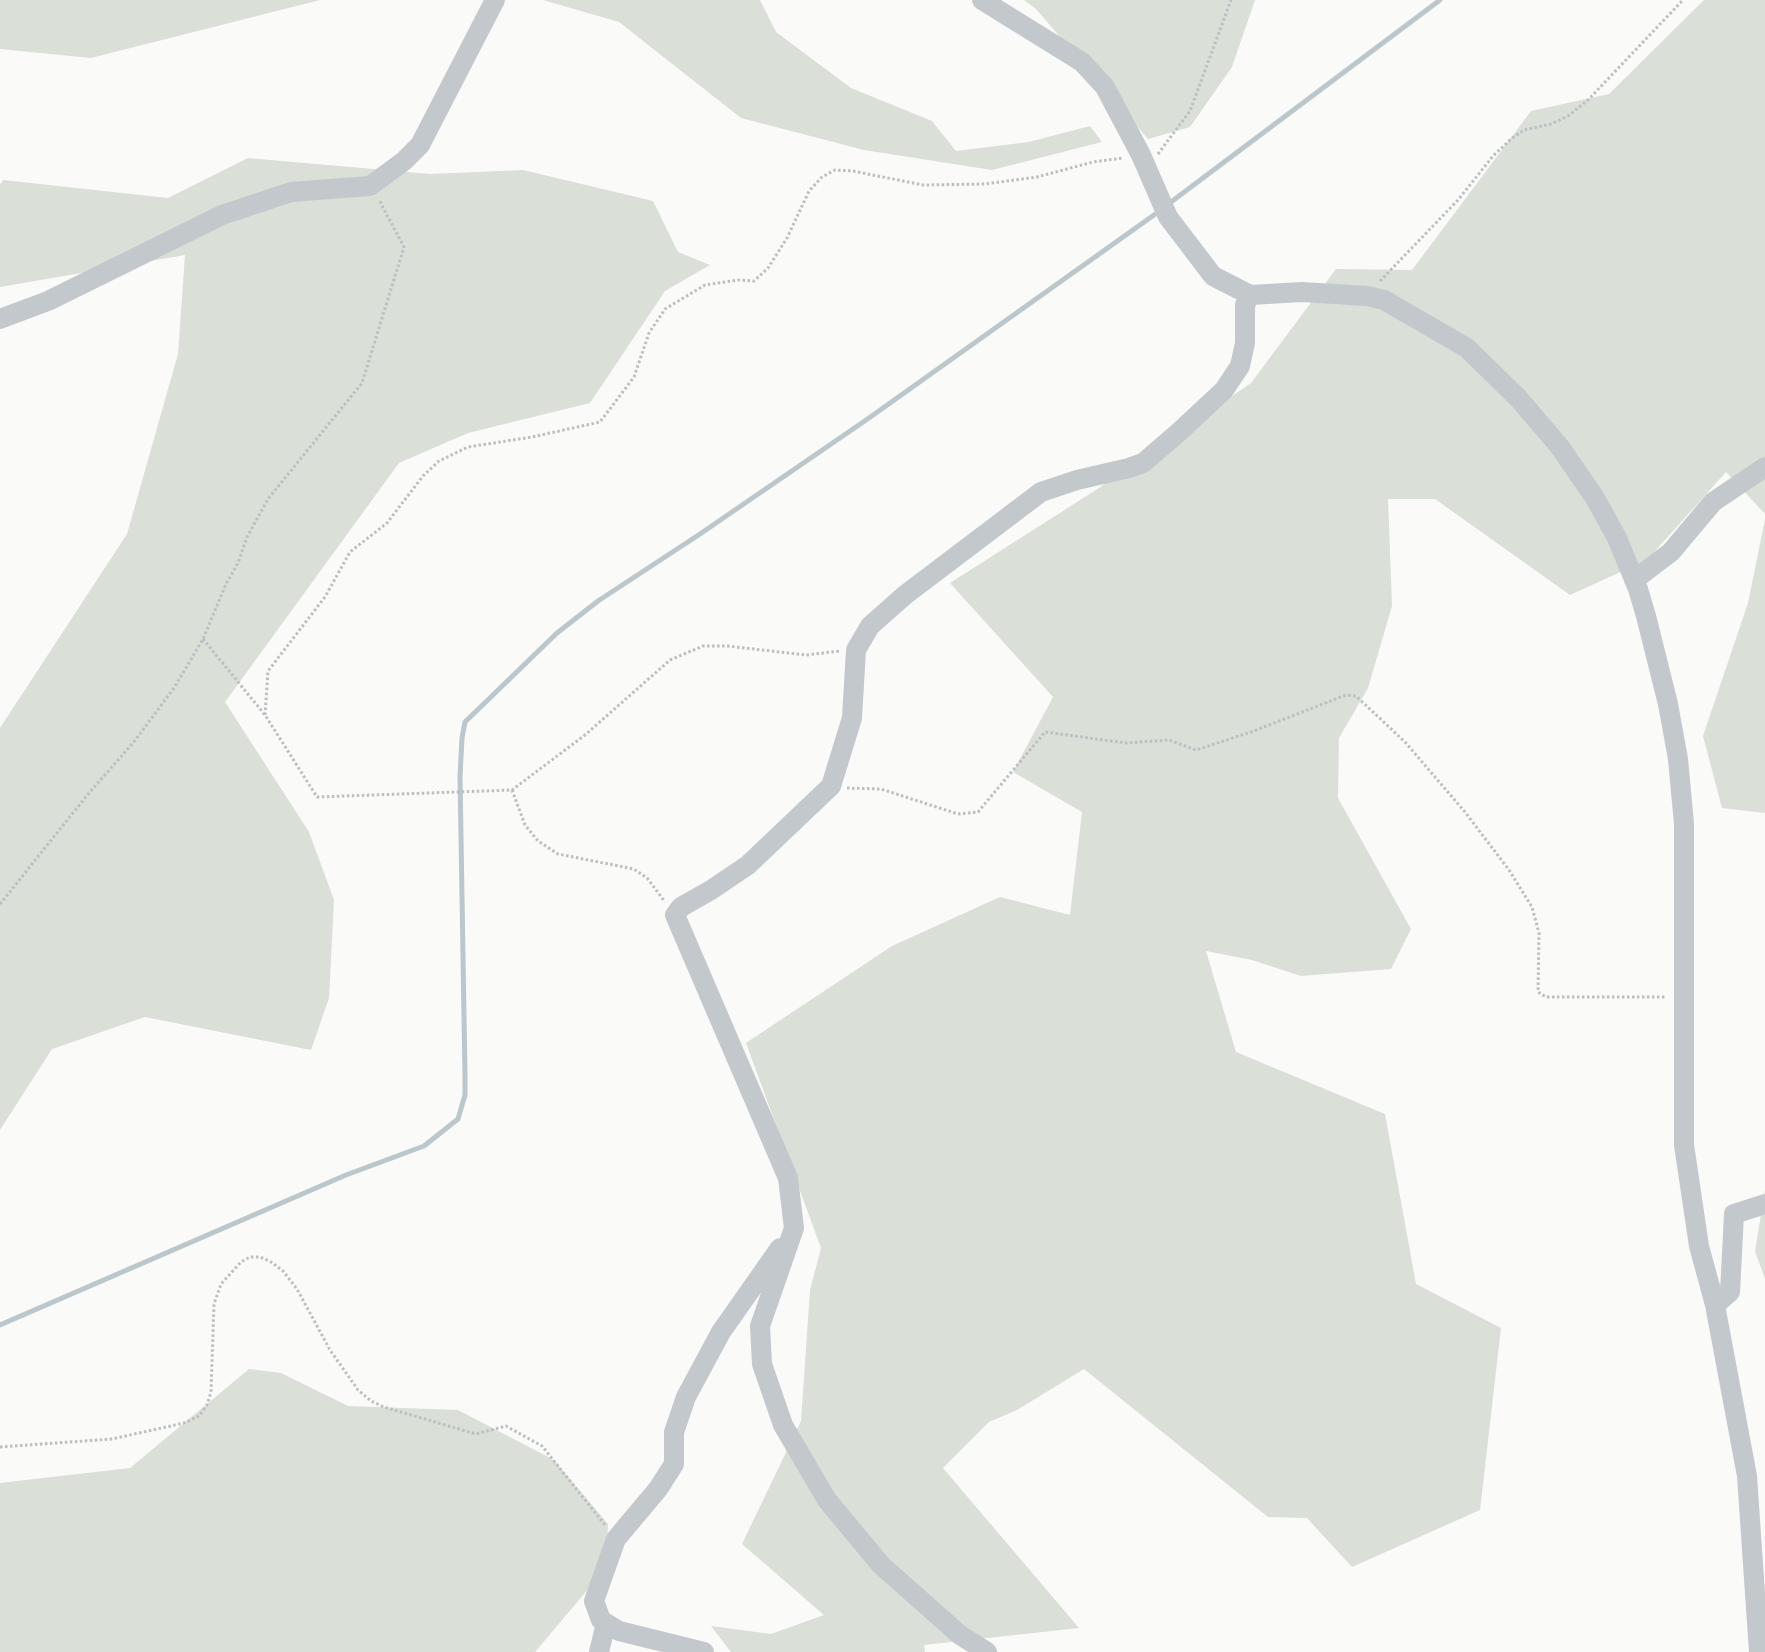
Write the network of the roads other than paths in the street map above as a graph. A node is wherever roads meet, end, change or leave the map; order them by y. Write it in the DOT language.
graph roads {
  1 [pos="495,0"];
  2 [pos="982,0"];
  3 [pos="1250,295"];
  4 [pos="0,318"];
  5 [pos="1765,467"];
  6 [pos="1634,580"];
  7 [pos="1765,1204"];
  8 [pos="794,1228"];
  9 [pos="1715,1305"];
  10 [pos="1759,1585"];
  11 [pos="606,1623"];
  12 [pos="1756,1649"];
  13 [pos="600,1652"];
  14 [pos="704,1652"];
  15 [pos="987,1652"];
  1 -- 4 [label="street"];
  2 -- 3 [label="street"];
  3 -- 6 [label="street"];
  3 -- 8 [label="street"];
  5 -- 6 [label="street"];
  6 -- 9 [label="street"];
  7 -- 9 [label="street"];
  8 -- 11 [label="street"];
  8 -- 15 [label="street"];
  9 -- 10 [label="street"];
  10 -- 12 [label="street"];
  11 -- 13 [label="street"];
  11 -- 14 [label="street"];
}
